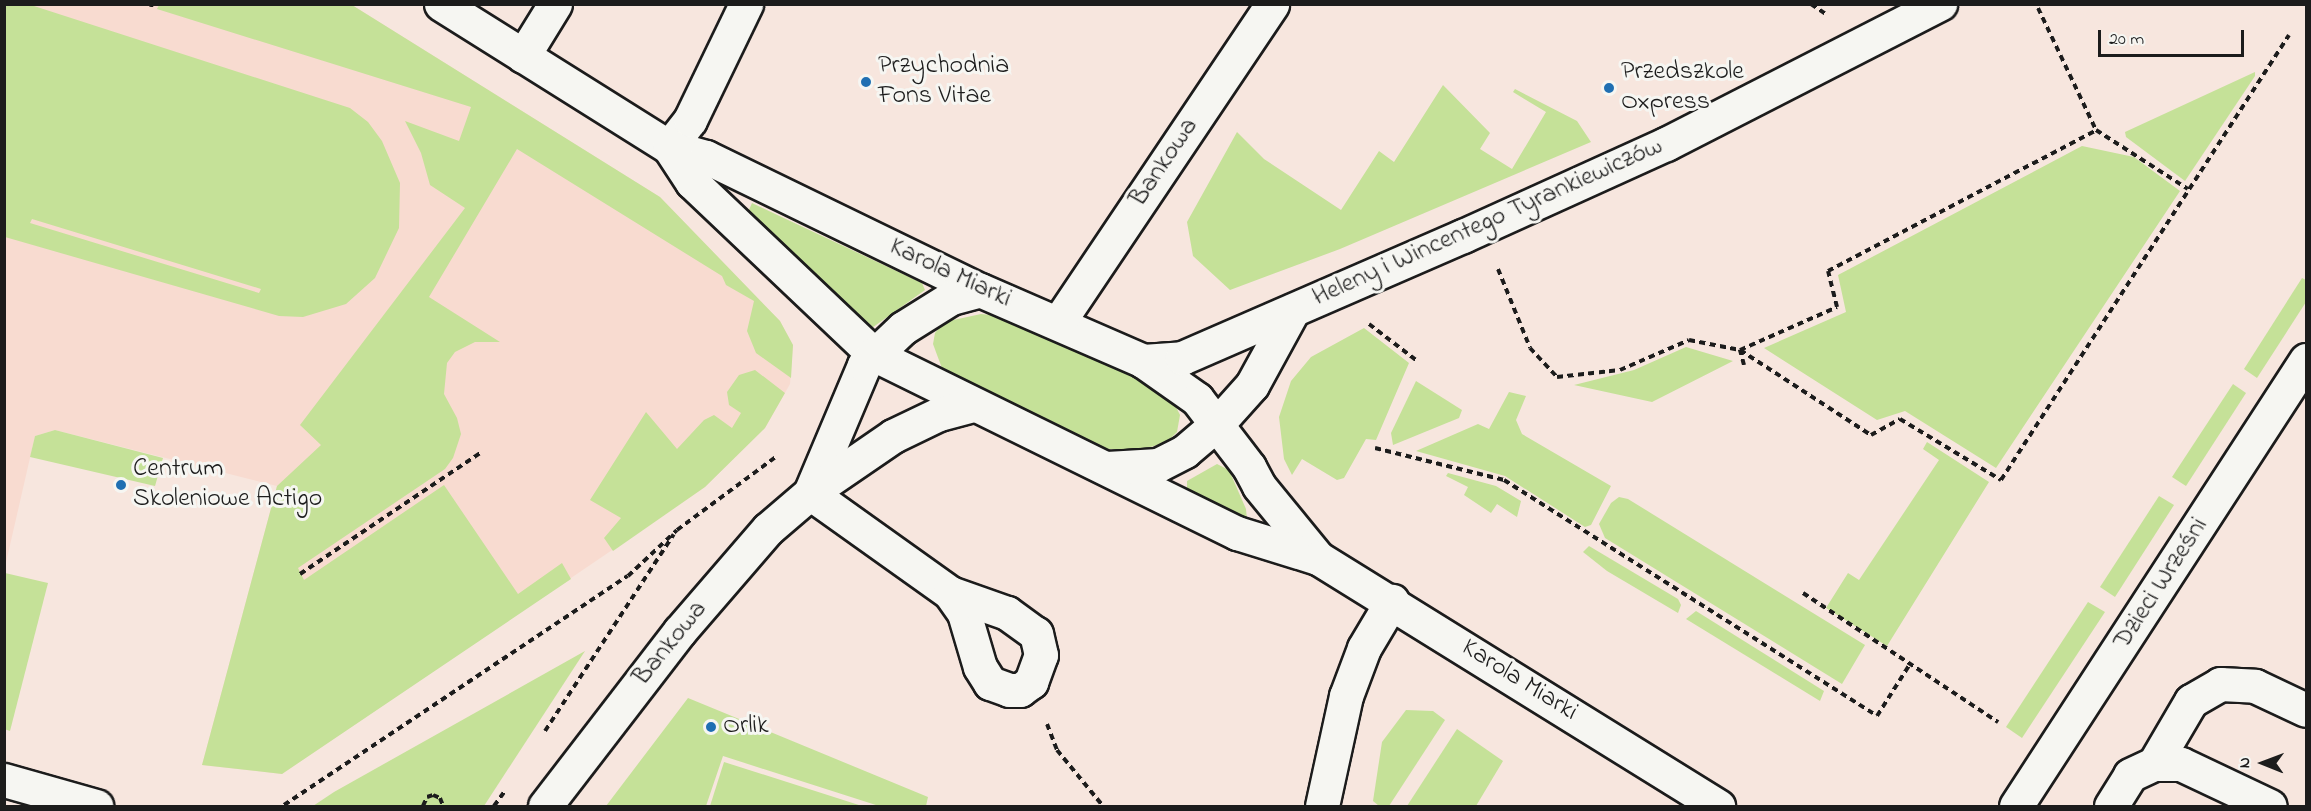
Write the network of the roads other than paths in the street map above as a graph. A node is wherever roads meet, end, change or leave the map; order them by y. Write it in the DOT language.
graph roads {
  1 [pos="441,4"];
  2 [pos="555,4"];
  3 [pos="746,4"];
  4 [pos="1272,4"];
  5 [pos="1940,4"];
  6 [pos="524,56"];
  7 [pos="669,147"];
  8 [pos="980,290"];
  9 [pos="1293,310"];
  10 [pos="1058,322"];
  11 [pos="873,354"];
  12 [pos="2307,360"];
  13 [pos="1143,361"];
  14 [pos="973,405"];
  15 [pos="1218,423"];
  16 [pos="1102,468"];
  17 [pos="810,494"];
  18 [pos="1318,558"];
  19 [pos="950,593"];
  20 [pos="1392,601"];
  21 [pos="2307,710"];
  22 [pos="2154,764"];
  23 [pos="4,780"];
  24 [pos="96,807"];
  25 [pos="545,807"];
  26 [pos="1322,807"];
  27 [pos="1718,807"];
  28 [pos="2016,807"];
  29 [pos="2111,807"];
  30 [pos="2270,807"];
  1 -- 6 [label="street, Karola Miarki"];
  2 -- 6 [label="street"];
  3 -- 7 [label="street"];
  4 -- 10 [label="street, Bankowa"];
  5 -- 9 [label="street, Heleny i Wincentego Tyrankiewiczów"];
  6 -- 7 [label="street, Karola Miarki"];
  7 -- 8 [label="street, Karola Miarki"];
  7 -- 11 [label="street, Karola Miarki"];
  8 -- 10 [label="street, Karola Miarki"];
  8 -- 11 [label="street, Bankowa"];
  9 -- 13 [label="street, Heleny i Wincentego Tyrankiewiczów"];
  9 -- 15 [label="street, Heleny i Wincentego Tyrankiewiczów"];
  10 -- 13 [label="street, Karola Miarki"];
  11 -- 14 [label="street, Karola Miarki"];
  11 -- 17 [label="street, Bankowa"];
  12 -- 28 [label="street, Dzieci Wrześni"];
  13 -- 15 [label="street, Karola Miarki"];
  14 -- 16 [label="street, Karola Miarki"];
  14 -- 17 [label="street, Bankowa"];
  15 -- 16 [label="street, Karola Miarki"];
  15 -- 18 [label="street, Karola Miarki"];
  16 -- 18 [label="street, Karola Miarki"];
  17 -- 19 [label="street"];
  17 -- 25 [label="street, Bankowa"];
  18 -- 20 [label="street, Karola Miarki"];
  19 -- 19 [label="street"];
  20 -- 26 [label="street"];
  20 -- 27 [label="street, Karola Miarki"];
  21 -- 22 [label="street"];
  22 -- 29 [label="street"];
  22 -- 30 [label="street"];
  23 -- 24 [label="street"];
}
